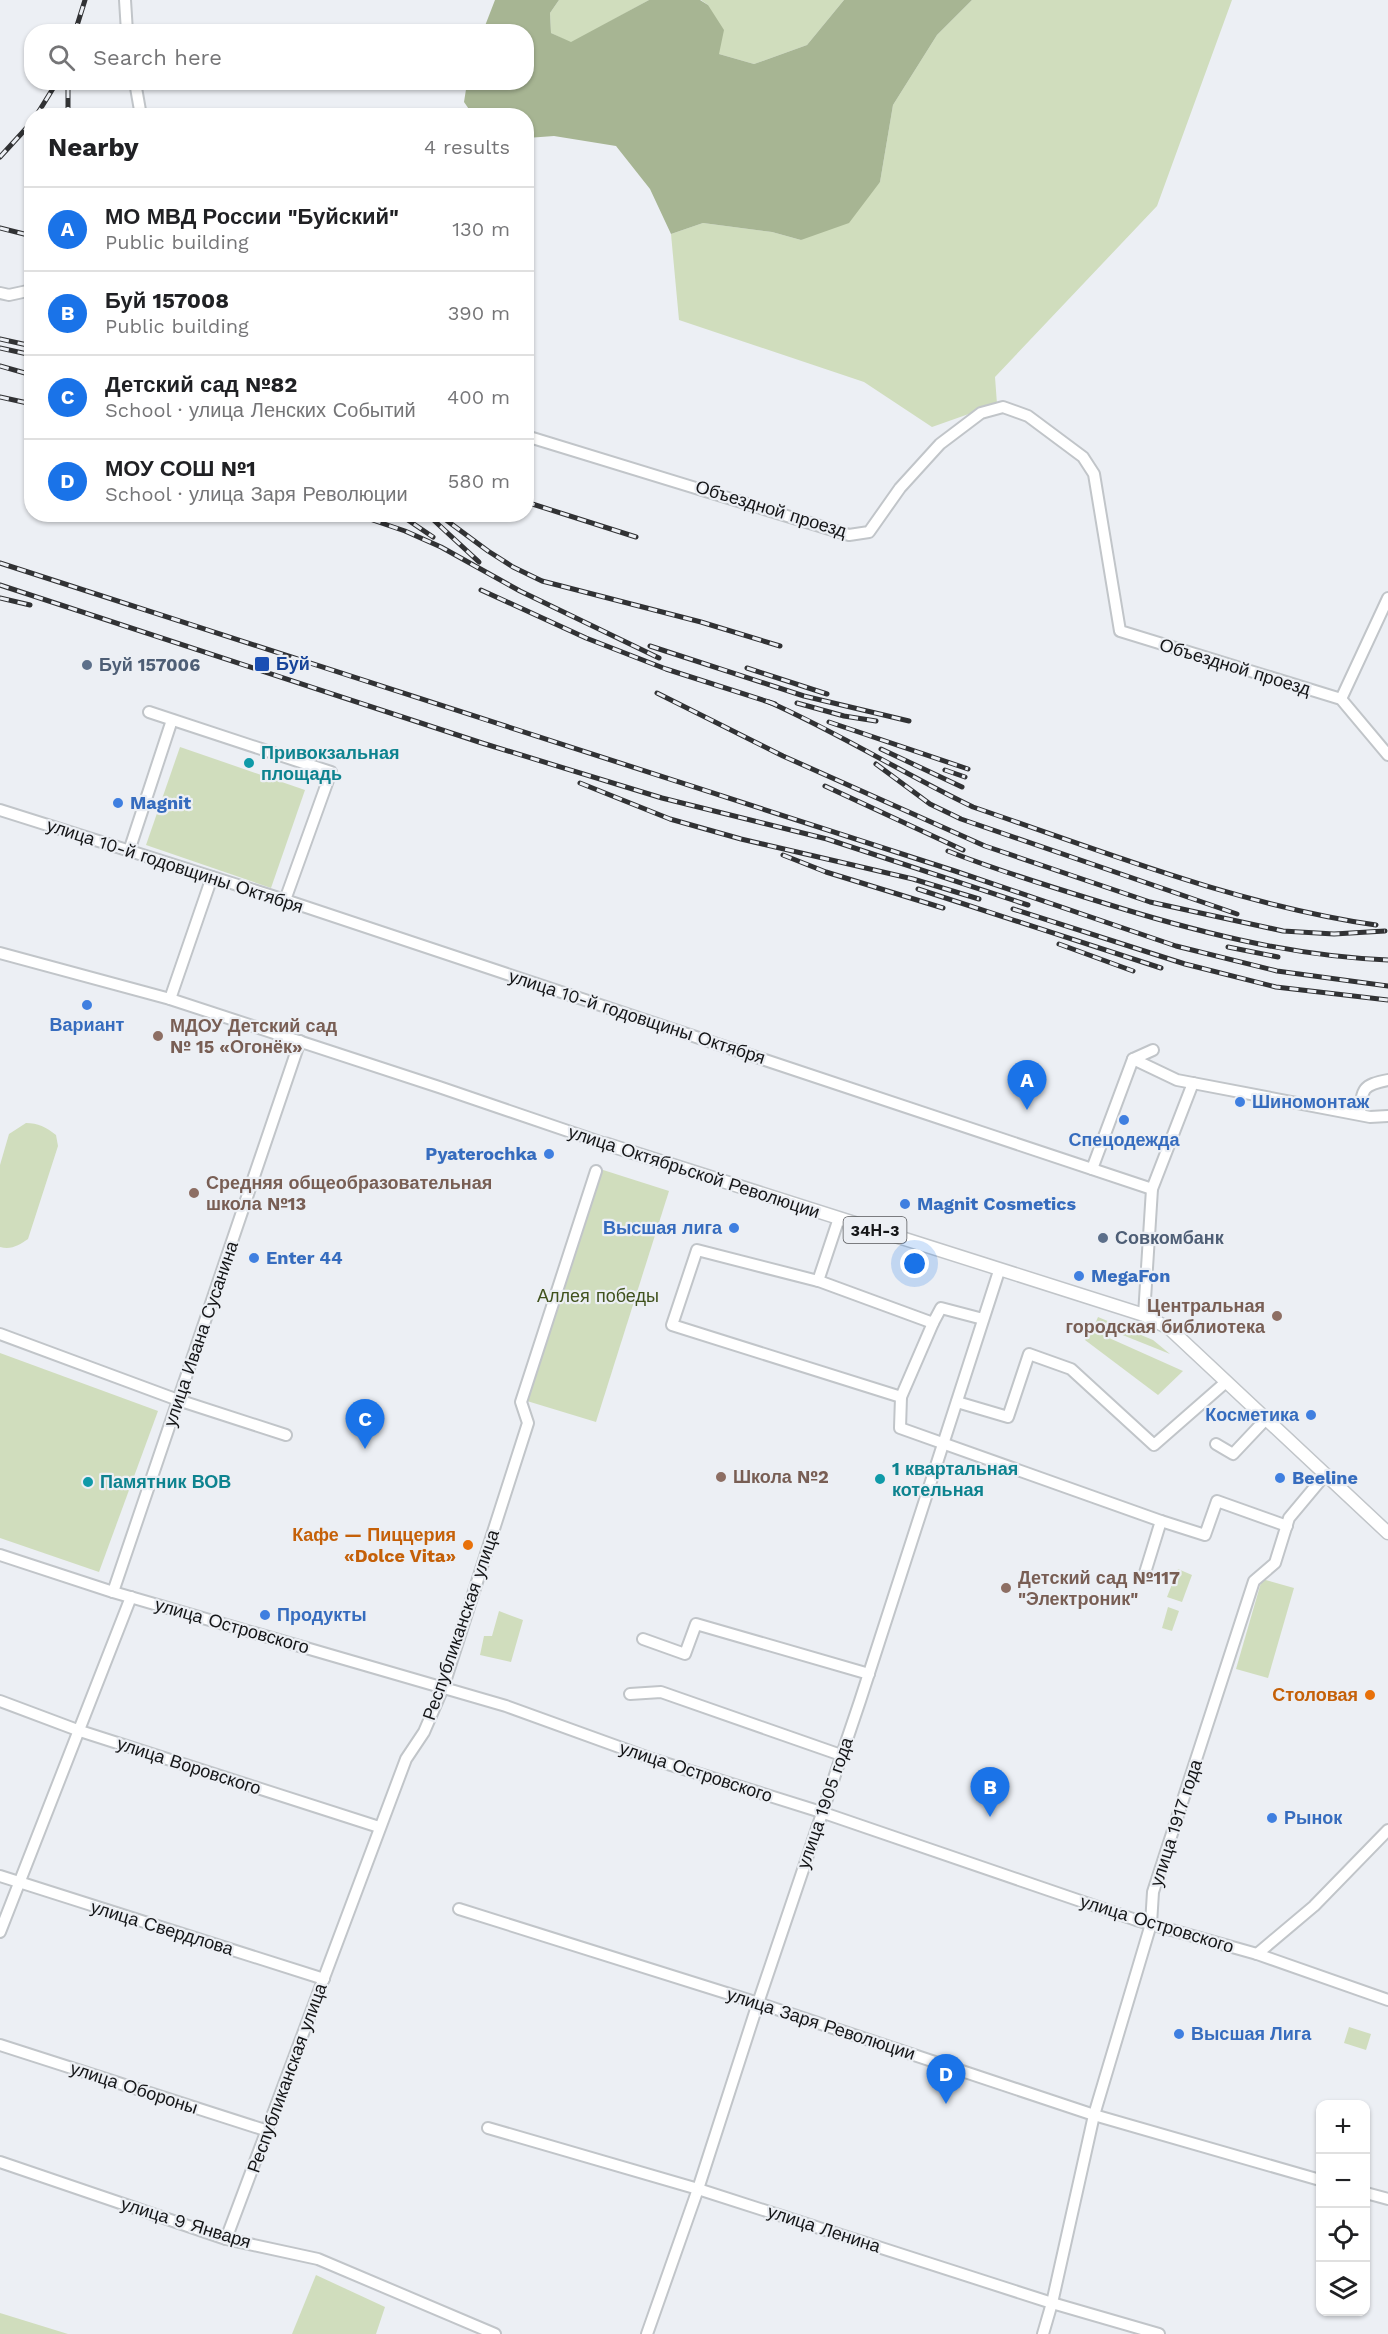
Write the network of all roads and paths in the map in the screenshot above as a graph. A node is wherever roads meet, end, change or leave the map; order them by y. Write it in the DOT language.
graph roads {
  1 [pos="125,0"];
  2 [pos="126,24"];
  3 [pos="136,90"];
  4 [pos="140,108"];
  5 [pos="24,292"];
  6 [pos="0,293"];
  7 [pos="534,438"];
  8 [pos="1388,598"];
  9 [pos="1341,699"];
  10 [pos="148,712"];
  11 [pos="172,720"];
  12 [pos="1388,754"];
  13 [pos="0,810"];
  14 [pos="129,851"];
  15 [pos="212,877"];
  16 [pos="285,900"];
  17 [pos="0,953"];
  18 [pos="170,999"];
  19 [pos="300,1041"];
  20 [pos="1153,1050"];
  21 [pos="1133,1059"];
  22 [pos="1388,1080"];
  23 [pos="1193,1083"];
  24 [pos="1360,1114"];
  25 [pos="1388,1116"];
  26 [pos="606,1144"];
  27 [pos="1092,1169"];
  28 [pos="596,1171"];
  29 [pos="1152,1189"];
  30 [pos="839,1218"];
  31 [pos="999,1271"];
  32 [pos="816,1280"];
  33 [pos="1144,1315"];
  34 [pos="983,1319"];
  35 [pos="933,1323"];
  36 [pos="0,1334"];
  37 [pos="1226,1382"];
  38 [pos="901,1397"];
  39 [pos="178,1400"];
  40 [pos="957,1402"];
  41 [pos="1266,1419"];
  42 [pos="286,1435"];
  43 [pos="943,1444"];
  44 [pos="1216,1444"];
  45 [pos="1326,1475"];
  46 [pos="1161,1521"];
  47 [pos="1287,1526"];
  48 [pos="1388,1533"];
  49 [pos="0,1555"];
  50 [pos="1143,1576"];
  51 [pos="113,1592"];
  52 [pos="131,1597"];
  53 [pos="644,1639"];
  54 [pos="869,1674"];
  55 [pos="444,1688"];
  56 [pos="630,1694"];
  57 [pos="0,1701"];
  58 [pos="80,1731"];
  59 [pos="841,1755"];
  60 [pos="821,1812"];
  61 [pos="379,1827"];
  62 [pos="1388,1830"];
  63 [pos="0,1876"];
  64 [pos="18,1883"];
  65 [pos="459,1909"];
  66 [pos="1151,1924"];
  67 [pos="0,1932"];
  68 [pos="1257,1954"];
  69 [pos="324,1979"];
  70 [pos="1388,2000"];
  71 [pos="758,2003"];
  72 [pos="0,2045"];
  73 [pos="1094,2115"];
  74 [pos="488,2128"];
  75 [pos="268,2131"];
  76 [pos="0,2162"];
  77 [pos="1316,2179"];
  78 [pos="698,2189"];
  79 [pos="1370,2194"];
  80 [pos="1388,2199"];
  81 [pos="226,2239"];
  82 [pos="1052,2302"];
  83 [pos="495,2334"];
  84 [pos="648,2334"];
  85 [pos="1043,2334"];
  86 [pos="1159,2334"];
  1 -- 2 [label="street"];
  3 -- 4 [label="street"];
  5 -- 6 [label="street"];
  7 -- 9 [label="street, Объездной проезд"];
  8 -- 9 [label="street"];
  9 -- 12 [label="street"];
  10 -- 11 [label="street"];
  11 -- 14 [label="street"];
  11 -- 16 [label="street"];
  13 -- 14 [label="street, улица 10-й годовщины Октября"];
  14 -- 15 [label="street, улица 10-й годовщины Октября"];
  15 -- 16 [label="street, улица 10-й годовщины Октября"];
  15 -- 18 [label="street"];
  16 -- 27 [label="street, улица 10-й годовщины Октября"];
  17 -- 18 [label="street, улица Октябрьской Революции / 34Н-3"];
  18 -- 19 [label="street, улица Октябрьской Революции / 34Н-3"];
  19 -- 26 [label="street, улица Октябрьской Революции / 34Н-3"];
  19 -- 39 [label="street, улица Ивана Сусанина"];
  20 -- 21 [label="street"];
  21 -- 23 [label="street"];
  21 -- 27 [label="street"];
  22 -- 24 [label="street"];
  23 -- 24 [label="street"];
  23 -- 29 [label="street"];
  24 -- 25 [label="street"];
  26 -- 30 [label="main road, улица Октябрьской Революции / 34Н-3"];
  27 -- 29 [label="street, улица 10-й годовщины Октября"];
  28 -- 55 [label="street, Республиканская улица"];
  29 -- 33 [label="street"];
  30 -- 31 [label="main road, улица Октябрьской Революции / 34Н-3"];
  30 -- 32 [label="street"];
  31 -- 33 [label="main road, улица Октябрьской Революции / 34Н-3"];
  31 -- 34 [label="street, улица 1905 года"];
  32 -- 35 [label="street"];
  32 -- 38 [label="street"];
  33 -- 37 [label="main road, улица Октябрьской Революции / 34Н-3"];
  34 -- 35 [label="street"];
  34 -- 40 [label="street, улица 1905 года"];
  35 -- 38 [label="street"];
  36 -- 39 [label="street"];
  37 -- 40 [label="street"];
  37 -- 41 [label="main road, улица Октябрьской Революции / 34Н-3"];
  38 -- 43 [label="street"];
  39 -- 42 [label="street"];
  39 -- 51 [label="street, улица Ивана Сусанина"];
  40 -- 43 [label="street, улица 1905 года"];
  41 -- 44 [label="street"];
  41 -- 45 [label="main road, улица Октябрьской Революции / 34Н-3"];
  43 -- 46 [label="street"];
  43 -- 54 [label="street, улица 1905 года"];
  45 -- 47 [label="street, улица 1917 года"];
  45 -- 48 [label="main road, улица Октябрьской Революции / 34Н-3"];
  46 -- 47 [label="street"];
  46 -- 50 [label="street"];
  47 -- 66 [label="street, улица 1917 года"];
  49 -- 51 [label="street, улица Островского"];
  51 -- 52 [label="street, улица Островского"];
  52 -- 55 [label="street, улица Островского"];
  52 -- 58 [label="street"];
  53 -- 54 [label="street"];
  54 -- 59 [label="street, улица 1905 года"];
  55 -- 60 [label="street, улица Островского"];
  55 -- 61 [label="street, Республиканская улица"];
  56 -- 59 [label="street"];
  57 -- 58 [label="street, улица Воровского"];
  58 -- 61 [label="street, улица Воровского"];
  58 -- 64 [label="street"];
  59 -- 60 [label="street, улица 1905 года"];
  60 -- 66 [label="street, улица Островского"];
  60 -- 71 [label="street, улица 1905 года"];
  61 -- 69 [label="street, Республиканская улица"];
  62 -- 68 [label="street"];
  63 -- 64 [label="street, улица Свердлова"];
  64 -- 67 [label="street"];
  64 -- 69 [label="street, улица Свердлова"];
  65 -- 71 [label="street, улица Заря Революции"];
  66 -- 68 [label="street, улица Островского"];
  66 -- 73 [label="street, улица 1917 года"];
  68 -- 70 [label="street, улица Островского"];
  69 -- 75 [label="street, Республиканская улица"];
  71 -- 73 [label="street, улица Заря Революции"];
  71 -- 78 [label="street, улица 1905 года"];
  72 -- 75 [label="street, улица Обороны"];
  73 -- 77 [label="street, улица Заря Революции"];
  73 -- 82 [label="street, улица 1917 года"];
  74 -- 78 [label="street, улица Ленина"];
  75 -- 81 [label="street, Республиканская улица"];
  76 -- 81 [label="street, улица 9 Января"];
  78 -- 82 [label="street, улица Ленина"];
  78 -- 84 [label="street, улица 1905 года"];
  79 -- 80 [label="street"];
  81 -- 83 [label="street, улица 9 Января"];
  82 -- 85 [label="street, улица 1917 года"];
  82 -- 86 [label="street, улица Ленина"];
}
